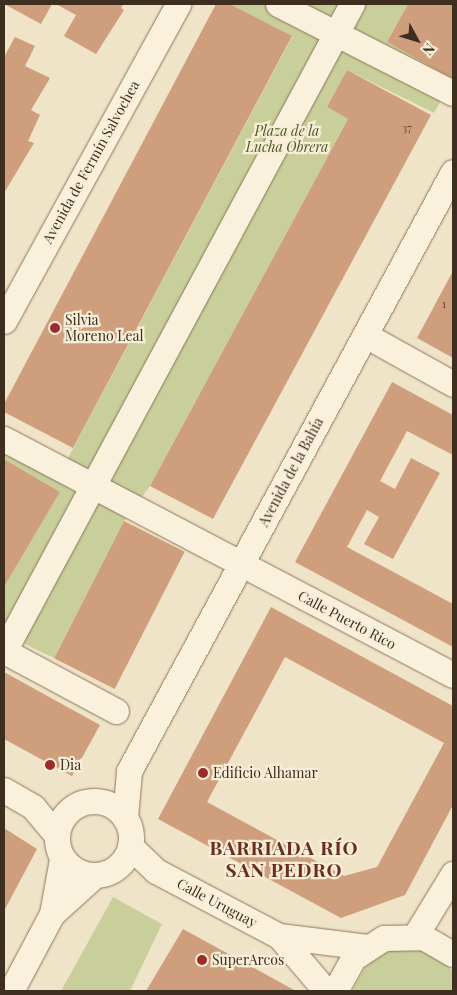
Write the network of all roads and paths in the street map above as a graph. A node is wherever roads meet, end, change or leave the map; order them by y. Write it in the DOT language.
graph roads {
  1 [pos="178,4"];
  2 [pos="278,4"];
  3 [pos="352,4"];
  4 [pos="336,34"];
  5 [pos="453,93"];
  6 [pos="453,172"];
  7 [pos="4,321"];
  8 [pos="365,336"];
  9 [pos="453,384"];
  10 [pos="4,439"];
  11 [pos="93,486"];
  12 [pos="241,564"];
  13 [pos="4,651"];
  14 [pos="453,675"];
  15 [pos="116,711"];
  16 [pos="129,771"];
  17 [pos="4,790"];
  18 [pos="92,800"];
  19 [pos="33,807"];
  20 [pos="69,810"];
  21 [pos="125,818"];
  22 [pos="56,834"];
  23 [pos="130,846"];
  24 [pos="62,859"];
  25 [pos="156,871"];
  26 [pos="105,872"];
  27 [pos="453,874"];
  28 [pos="52,914"];
  29 [pos="278,936"];
  30 [pos="415,936"];
  31 [pos="367,947"];
  32 [pos="453,954"];
  33 [pos="11,991"];
  34 [pos="326,991"];
  35 [pos="335,991"];
  1 -- 7 [label="street, Avenida de Fermín Salvochea"];
  2 -- 4 [label="street"];
  3 -- 4 [label="street"];
  4 -- 5 [label="street"];
  4 -- 11 [label="street"];
  6 -- 8 [label="street, Avenida de la Bahía"];
  8 -- 9 [label="street"];
  8 -- 12 [label="street, Avenida de la Bahía"];
  10 -- 11 [label="street, Calle Puerto Rico"];
  11 -- 12 [label="street, Calle Puerto Rico"];
  11 -- 13 [label="street"];
  12 -- 14 [label="street, Calle Puerto Rico"];
  12 -- 16 [label="street, Avenida de la Bahía"];
  13 -- 15 [label="street"];
  16 -- 18 [label="street, Avenida de la Bahía"];
  16 -- 21 [label="street, Avenida de la Bahía"];
  17 -- 19 [label="street"];
  18 -- 20 [label="street"];
  18 -- 21 [label="street"];
  19 -- 20 [label="street"];
  19 -- 22 [label="street"];
  20 -- 22 [label="street"];
  21 -- 23 [label="street"];
  22 -- 24 [label="street"];
  23 -- 25 [label="street, Calle Uruguay"];
  23 -- 26 [label="street"];
  24 -- 26 [label="street"];
  24 -- 28 [label="street"];
  25 -- 26 [label="street, Calle Uruguay"];
  25 -- 29 [label="street, Calle Uruguay"];
  26 -- 28 [label="street"];
  27 -- 30 [label="street"];
  28 -- 33 [label="street"];
  29 -- 31 [label="street"];
  29 -- 34 [label="street"];
  30 -- 31 [label="street"];
  30 -- 32 [label="street"];
  31 -- 35 [label="street"];
}
